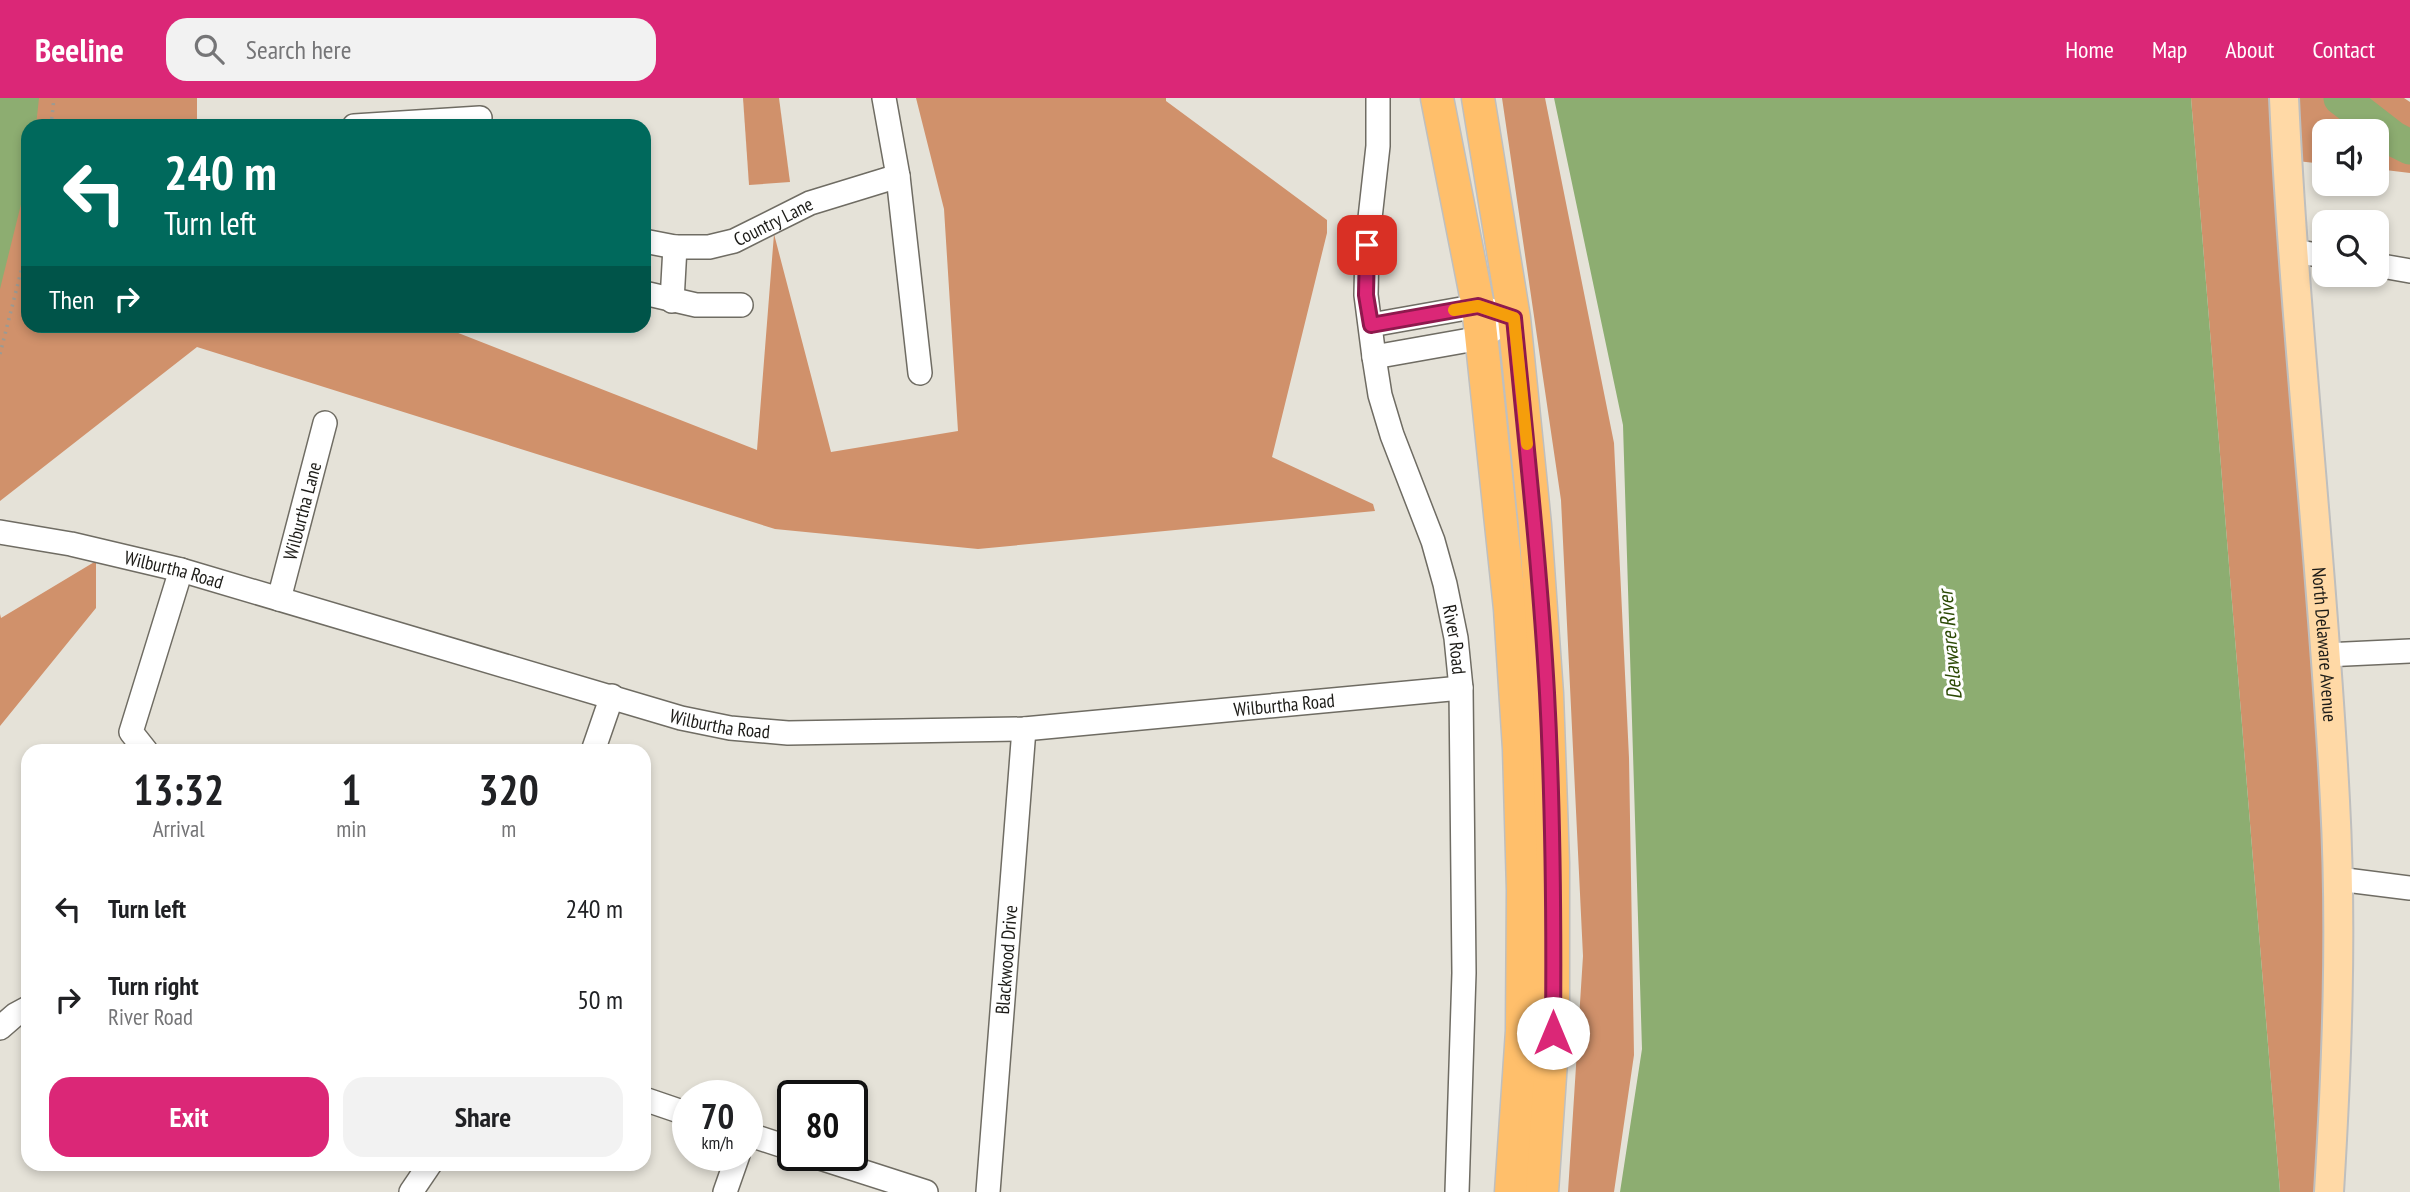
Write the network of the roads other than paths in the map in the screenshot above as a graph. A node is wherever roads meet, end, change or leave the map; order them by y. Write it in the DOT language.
graph roads {
  1 [pos="884,98"];
  2 [pos="1378,98"];
  3 [pos="1437,98"];
  4 [pos="1478,98"];
  5 [pos="2284,98"];
  6 [pos="480,114"];
  7 [pos="428,119"];
  8 [pos="898,176"];
  9 [pos="651,242"];
  10 [pos="675,247"];
  11 [pos="2293,251"];
  12 [pos="2312,254"];
  13 [pos="2389,267"];
  14 [pos="2410,271"];
  15 [pos="651,295"];
  16 [pos="672,301"];
  17 [pos="741,305"];
  18 [pos="1478,306"];
  19 [pos="1514,318"];
  20 [pos="1371,325"];
  21 [pos="1481,338"];
  22 [pos="1374,357"];
  23 [pos="920,373"];
  24 [pos="325,423"];
  25 [pos="0,532"];
  26 [pos="181,570"];
  27 [pos="279,599"];
  28 [pos="2410,651"];
  29 [pos="2325,655"];
  30 [pos="1461,688"];
  31 [pos="612,696"];
  32 [pos="1024,729"];
  33 [pos="140,744"];
  34 [pos="595,744"];
  35 [pos="2338,879"];
  36 [pos="2410,888"];
  37 [pos="21,1012"];
  38 [pos="0,1028"];
  39 [pos="651,1101"];
  40 [pos="672,1109"];
  41 [pos="425,1171"];
  42 [pos="732,1171"];
  43 [pos="861,1171"];
  44 [pos="411,1192"];
  45 [pos="725,1192"];
  46 [pos="926,1192"];
  47 [pos="988,1192"];
  48 [pos="1457,1192"];
  49 [pos="1511,1192"];
  50 [pos="1542,1192"];
  51 [pos="2329,1192"];
  1 -- 8 [label="street"];
  2 -- 20 [label="street, River Road"];
  3 -- 18 [label="highway"];
  4 -- 19 [label="highway"];
  5 -- 11 [label="main road, North Delaware Avenue"];
  6 -- 7 [label="street"];
  8 -- 10 [label="street, Country Lane"];
  8 -- 23 [label="street"];
  9 -- 10 [label="street, Country Lane"];
  10 -- 16 [label="street"];
  11 -- 12 [label="street"];
  11 -- 29 [label="main road, North Delaware Avenue"];
  13 -- 14 [label="street"];
  15 -- 16 [label="street"];
  16 -- 17 [label="street"];
  18 -- 19 [label="street"];
  18 -- 20 [label="street"];
  18 -- 21 [label="highway"];
  19 -- 21 [label="street"];
  19 -- 50 [label="highway"];
  20 -- 22 [label="street, River Road"];
  21 -- 22 [label="street"];
  21 -- 49 [label="highway"];
  22 -- 30 [label="street, River Road"];
  24 -- 27 [label="street, Wilburtha Lane"];
  25 -- 26 [label="street, Wilburtha Road"];
  26 -- 27 [label="street, Wilburtha Road"];
  26 -- 33 [label="street"];
  27 -- 31 [label="street, Wilburtha Road"];
  28 -- 29 [label="street"];
  29 -- 35 [label="main road, North Delaware Avenue"];
  30 -- 32 [label="street, Wilburtha Road"];
  30 -- 48 [label="street, River Road"];
  31 -- 32 [label="street, Wilburtha Road"];
  31 -- 34 [label="street"];
  32 -- 47 [label="street, Blackwood Drive"];
  35 -- 36 [label="street"];
  35 -- 51 [label="main road, North Delaware Avenue"];
  37 -- 38 [label="street"];
  39 -- 40 [label="street"];
  41 -- 44 [label="street"];
  42 -- 45 [label="street"];
  43 -- 46 [label="street"];
}
